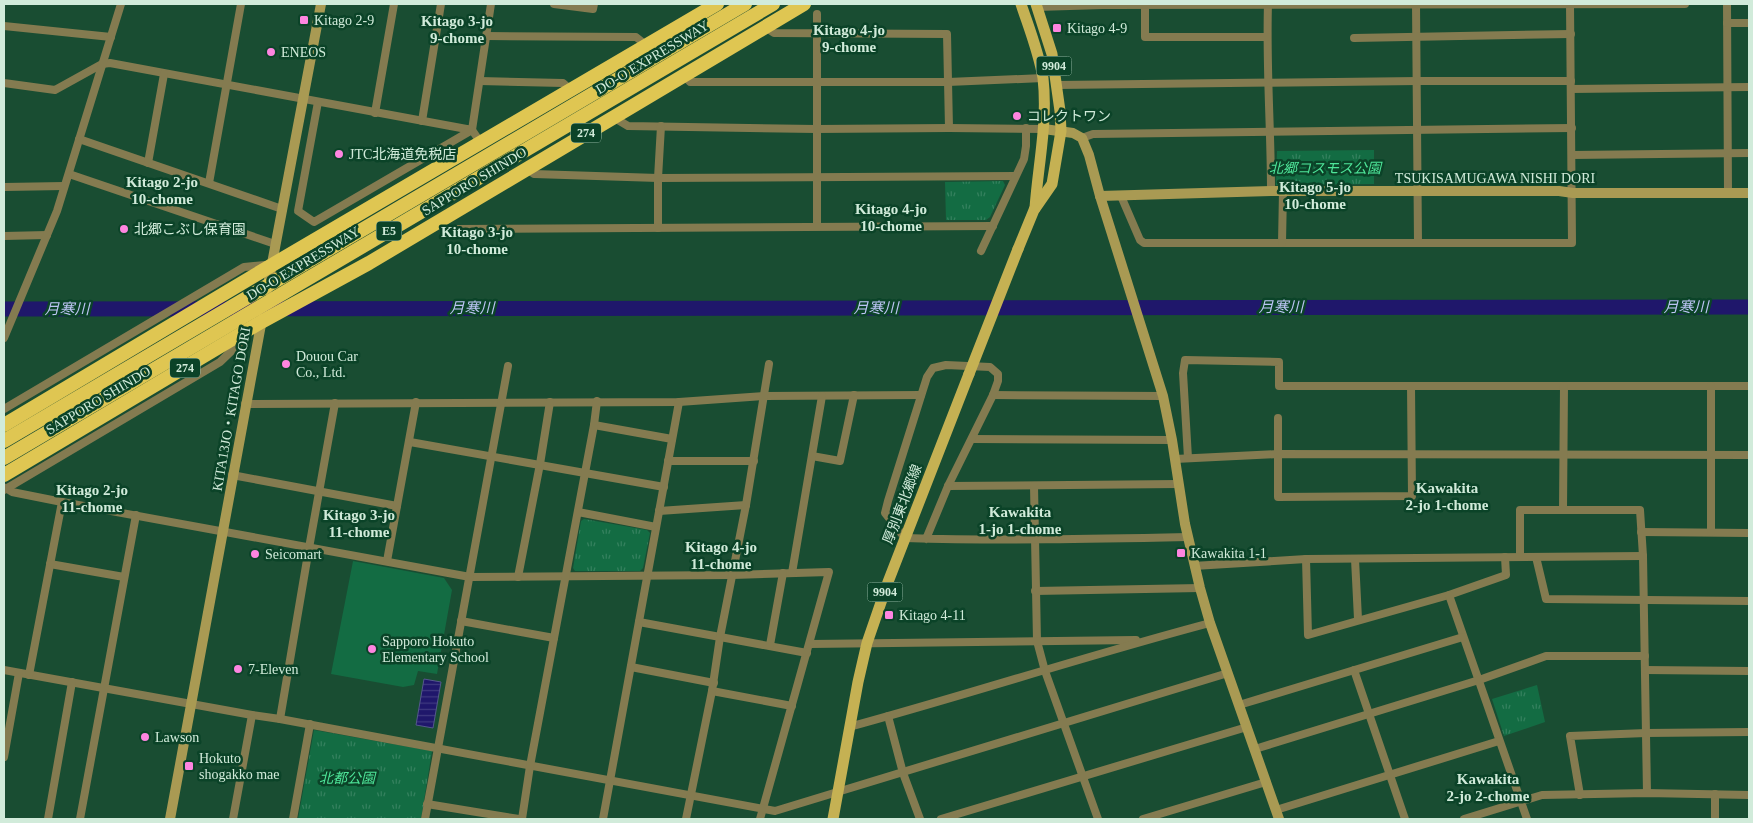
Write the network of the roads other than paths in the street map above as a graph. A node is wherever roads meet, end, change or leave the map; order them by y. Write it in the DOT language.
graph roads {
  1 [pos="121,4"];
  2 [pos="241,4"];
  3 [pos="321,4"];
  4 [pos="394,4"];
  5 [pos="441,4"];
  6 [pos="491,4"];
  7 [pos="554,4"];
  8 [pos="594,4"];
  9 [pos="717,4"];
  10 [pos="745,4"];
  11 [pos="773,4"];
  12 [pos="804,4"];
  13 [pos="1022,4"];
  14 [pos="1103,4"];
  15 [pos="1268,4"];
  16 [pos="1416,4"];
  17 [pos="1570,4"];
  18 [pos="1684,4"];
  19 [pos="1727,4"];
  20 [pos="1144,5"];
  21 [pos="1037,6"];
  22 [pos="817,14"];
  23 [pos="1727,23"];
  24 [pos="1749,23"];
  25 [pos="4,26"];
  26 [pos="765,27"];
  27 [pos="817,33"];
  28 [pos="1570,34"];
  29 [pos="487,36"];
  30 [pos="1267,36"];
  31 [pos="1417,36"];
  32 [pos="111,37"];
  33 [pos="1354,38"];
  34 [pos="646,45"];
  35 [pos="102,64"];
  36 [pos="164,74"];
  37 [pos="683,75"];
  38 [pos="1042,78"];
  39 [pos="1418,81"];
  40 [pos="480,82"];
  41 [pos="948,82"];
  42 [pos="4,83"];
  43 [pos="816,83"];
  44 [pos="1268,84"];
  45 [pos="1057,85"];
  46 [pos="1571,85"];
  47 [pos="226,86"];
  48 [pos="1728,87"];
  49 [pos="1749,87"];
  50 [pos="571,90"];
  51 [pos="302,99"];
  52 [pos="318,102"];
  53 [pos="375,112"];
  54 [pos="613,117"];
  55 [pos="422,121"];
  56 [pos="661,126"];
  57 [pos="949,128"];
  58 [pos="1026,128"];
  59 [pos="1572,128"];
  60 [pos="816,129"];
  61 [pos="1044,129"];
  62 [pos="472,130"];
  63 [pos="1418,130"];
  64 [pos="1061,131"];
  65 [pos="1271,132"];
  66 [pos="1082,138"];
  67 [pos="79,139"];
  68 [pos="481,143"];
  69 [pos="1728,154"];
  70 [pos="1749,154"];
  71 [pos="1572,155"];
  72 [pos="148,163"];
  73 [pos="526,168"];
  74 [pos="69,174"];
  75 [pos="1015,176"];
  76 [pos="817,177"];
  77 [pos="658,178"];
  78 [pos="209,184"];
  79 [pos="64,186"];
  80 [pos="4,187"];
  81 [pos="1271,191"];
  82 [pos="1284,191"];
  83 [pos="1418,191"];
  84 [pos="1572,193"];
  85 [pos="1728,193"];
  86 [pos="1749,193"];
  87 [pos="1100,196"];
  88 [pos="1120,196"];
  89 [pos="282,209"];
  90 [pos="1034,210"];
  91 [pos="817,226"];
  92 [pos="993,226"];
  93 [pos="658,228"];
  94 [pos="455,229"];
  95 [pos="47,235"];
  96 [pos="4,236"];
  97 [pos="1282,242"];
  98 [pos="275,244"];
  99 [pos="1418,244"];
  100 [pos="982,251"];
  101 [pos="272,265"];
  102 [pos="261,322"];
  103 [pos="4,338"];
  104 [pos="769,364"];
  105 [pos="508,366"];
  106 [pos="1411,386"];
  107 [pos="1564,386"];
  108 [pos="1711,386"];
  109 [pos="1749,386"];
  110 [pos="921,395"];
  111 [pos="993,395"];
  112 [pos="765,396"];
  113 [pos="822,396"];
  114 [pos="854,396"];
  115 [pos="1163,396"];
  116 [pos="597,401"];
  117 [pos="416,402"];
  118 [pos="501,402"];
  119 [pos="550,402"];
  120 [pos="679,402"];
  121 [pos="335,403"];
  122 [pos="245,404"];
  123 [pos="4,409"];
  124 [pos="1278,418"];
  125 [pos="4,425"];
  126 [pos="594,425"];
  127 [pos="672,439"];
  128 [pos="972,439"];
  129 [pos="1172,440"];
  130 [pos="4,441"];
  131 [pos="410,442"];
  132 [pos="1278,454"];
  133 [pos="1411,454"];
  134 [pos="1563,455"];
  135 [pos="1711,455"];
  136 [pos="1749,455"];
  137 [pos="492,456"];
  138 [pos="812,456"];
  139 [pos="4,458"];
  140 [pos="1175,458"];
  141 [pos="1188,458"];
  142 [pos="668,461"];
  143 [pos="754,461"];
  144 [pos="540,464"];
  145 [pos="585,472"];
  146 [pos="232,475"];
  147 [pos="5,484"];
  148 [pos="1179,484"];
  149 [pos="948,486"];
  150 [pos="1034,486"];
  151 [pos="664,487"];
  152 [pos="320,491"];
  153 [pos="62,502"];
  154 [pos="746,505"];
  155 [pos="397,506"];
  156 [pos="1563,510"];
  157 [pos="659,511"];
  158 [pos="578,512"];
  159 [pos="136,515"];
  160 [pos="656,527"];
  161 [pos="222,532"];
  162 [pos="1641,532"];
  163 [pos="1711,532"];
  164 [pos="1749,533"];
  165 [pos="1188,537"];
  166 [pos="905,538"];
  167 [pos="926,539"];
  168 [pos="1034,540"];
  169 [pos="309,548"];
  170 [pos="1643,556"];
  171 [pos="1520,557"];
  172 [pos="1536,557"];
  173 [pos="1505,558"];
  174 [pos="1355,559"];
  175 [pos="387,560"];
  176 [pos="1306,560"];
  177 [pos="50,564"];
  178 [pos="1194,566"];
  179 [pos="787,573"];
  180 [pos="733,575"];
  181 [pos="648,576"];
  182 [pos="124,577"];
  183 [pos="470,577"];
  184 [pos="518,577"];
  185 [pos="565,577"];
  186 [pos="1200,588"];
  187 [pos="1035,590"];
  188 [pos="1449,595"];
  189 [pos="1644,601"];
  190 [pos="1749,601"];
  191 [pos="1358,619"];
  192 [pos="461,621"];
  193 [pos="638,622"];
  194 [pos="1210,623"];
  195 [pos="720,637"];
  196 [pos="1463,637"];
  197 [pos="554,638"];
  198 [pos="1145,640"];
  199 [pos="1037,641"];
  200 [pos="867,643"];
  201 [pos="810,644"];
  202 [pos="770,645"];
  203 [pos="808,653"];
  204 [pos="1645,656"];
  205 [pos="631,667"];
  206 [pos="4,670"];
  207 [pos="1354,670"];
  208 [pos="1645,670"];
  209 [pos="1749,670"];
  210 [pos="1045,671"];
  211 [pos="19,673"];
  212 [pos="1228,673"];
  213 [pos="29,675"];
  214 [pos="1479,680"];
  215 [pos="72,682"];
  216 [pos="714,682"];
  217 [pos="104,688"];
  218 [pos="712,691"];
  219 [pos="191,704"];
  220 [pos="1240,705"];
  221 [pos="792,706"];
  222 [pos="1369,714"];
  223 [pos="252,715"];
  224 [pos="888,716"];
  225 [pos="280,719"];
  226 [pos="1064,723"];
  227 [pos="310,724"];
  228 [pos="7,725"];
  229 [pos="850,727"];
  230 [pos="1247,727"];
  231 [pos="1749,732"];
  232 [pos="1646,733"];
  233 [pos="1499,741"];
  234 [pos="437,749"];
  235 [pos="1255,749"];
  236 [pos="4,757"];
  237 [pos="530,766"];
  238 [pos="903,772"];
  239 [pos="1389,775"];
  240 [pos="1083,776"];
  241 [pos="610,781"];
  242 [pos="1266,782"];
  243 [pos="838,792"];
  244 [pos="1647,793"];
  245 [pos="1715,794"];
  246 [pos="691,795"];
  247 [pos="1580,795"];
  248 [pos="1749,795"];
  249 [pos="1521,802"];
  250 [pos="428,804"];
  251 [pos="762,808"];
  252 [pos="1277,814"];
  253 [pos="48,819"];
  254 [pos="80,819"];
  255 [pos="170,819"];
  256 [pos="234,819"];
  257 [pos="293,819"];
  258 [pos="425,819"];
  259 [pos="521,819"];
  260 [pos="603,819"];
  261 [pos="686,819"];
  262 [pos="760,819"];
  263 [pos="833,819"];
  264 [pos="920,819"];
  265 [pos="941,819"];
  266 [pos="1098,819"];
  267 [pos="1143,819"];
  268 [pos="1405,819"];
  269 [pos="1464,819"];
  270 [pos="1527,819"];
  271 [pos="1715,819"];
  1 -- 32 [label="street"];
  2 -- 47 [label="street"];
  3 -- 51 [label="street, KITA13JO・KITAGO DORI"];
  4 -- 53 [label="street"];
  5 -- 55 [label="street"];
  6 -- 29 [label="street"];
  7 -- 8 [label="street"];
  9 -- 34 [label="highway, SAPPORO SHINDO"];
  10 -- 130 [label="highway, DO-O EXPRESSWAY / E5, bridge"];
  11 -- 139 [label="highway, DO-O EXPRESSWAY / E5, bridge"];
  12 -- 26 [label="highway, SAPPORO SHINDO / 274"];
  13 -- 38 [label="main road, 厚別東北郷線 / 9904"];
  14 -- 20 [label="street"];
  14 -- 21 [label="street"];
  15 -- 16 [label="street"];
  15 -- 20 [label="street"];
  15 -- 30 [label="street"];
  16 -- 17 [label="street"];
  16 -- 31 [label="street"];
  17 -- 18 [label="street"];
  17 -- 28 [label="street"];
  19 -- 23 [label="street"];
  20 -- 30 [label="street"];
  21 -- 45 [label="main road, 厚別東北郷線 / 9904"];
  22 -- 27 [label="street"];
  23 -- 24 [label="street"];
  23 -- 48 [label="street"];
  25 -- 32 [label="street"];
  26 -- 27 [label="street"];
  26 -- 37 [label="highway, SAPPORO SHINDO / 274"];
  27 -- 41 [label="street"];
  27 -- 43 [label="street"];
  28 -- 31 [label="street"];
  28 -- 46 [label="street"];
  29 -- 34 [label="street"];
  29 -- 40 [label="street"];
  30 -- 44 [label="street"];
  31 -- 33 [label="street"];
  31 -- 39 [label="street"];
  32 -- 35 [label="street"];
  34 -- 50 [label="highway, SAPPORO SHINDO"];
  35 -- 36 [label="street"];
  35 -- 42 [label="street"];
  35 -- 67 [label="street"];
  36 -- 47 [label="street"];
  36 -- 72 [label="street"];
  37 -- 43 [label="street"];
  37 -- 54 [label="highway, SAPPORO SHINDO / 274"];
  38 -- 41 [label="street"];
  38 -- 61 [label="main road, 厚別東北郷線 / 9904"];
  39 -- 44 [label="street"];
  39 -- 46 [label="street"];
  39 -- 63 [label="street"];
  40 -- 50 [label="street"];
  40 -- 62 [label="street"];
  41 -- 43 [label="street"];
  41 -- 57 [label="street"];
  43 -- 60 [label="street"];
  44 -- 45 [label="street"];
  44 -- 65 [label="street"];
  45 -- 64 [label="main road, 厚別東北郷線 / 9904"];
  46 -- 48 [label="street"];
  46 -- 59 [label="street"];
  47 -- 51 [label="street"];
  47 -- 78 [label="street"];
  48 -- 49 [label="street"];
  48 -- 69 [label="street"];
  50 -- 68 [label="highway, SAPPORO SHINDO"];
  51 -- 52 [label="street"];
  51 -- 89 [label="street, KITA13JO・KITAGO DORI"];
  52 -- 53 [label="street"];
  52 -- 62 [label="street"];
  53 -- 55 [label="street"];
  54 -- 56 [label="street"];
  54 -- 73 [label="highway, SAPPORO SHINDO / 274"];
  55 -- 62 [label="street"];
  56 -- 60 [label="street"];
  56 -- 77 [label="street"];
  57 -- 58 [label="street"];
  57 -- 60 [label="street"];
  58 -- 61 [label="street"];
  58 -- 75 [label="street"];
  59 -- 63 [label="street"];
  59 -- 71 [label="street"];
  60 -- 76 [label="street"];
  61 -- 64 [label="street"];
  61 -- 90 [label="main road, 厚別東北郷線 / 9904"];
  62 -- 68 [label="street"];
  63 -- 65 [label="street"];
  63 -- 83 [label="street"];
  64 -- 66 [label="street"];
  64 -- 90 [label="main road, 厚別東北郷線 / 9904"];
  65 -- 66 [label="street"];
  65 -- 81 [label="street"];
  66 -- 87 [label="street"];
  67 -- 72 [label="street"];
  67 -- 74 [label="street"];
  68 -- 101 [label="highway, SAPPORO SHINDO"];
  69 -- 70 [label="street"];
  69 -- 71 [label="street"];
  69 -- 85 [label="street"];
  71 -- 84 [label="street"];
  72 -- 78 [label="street"];
  73 -- 77 [label="street"];
  73 -- 102 [label="highway, SAPPORO SHINDO / 274"];
  74 -- 79 [label="street"];
  74 -- 98 [label="street"];
  75 -- 76 [label="street"];
  75 -- 92 [label="street"];
  76 -- 77 [label="street"];
  76 -- 91 [label="street"];
  77 -- 93 [label="street"];
  78 -- 89 [label="street"];
  79 -- 80 [label="street"];
  79 -- 95 [label="street"];
  81 -- 82 [label="street, TSUKISAMUGAWA NISHI DORI"];
  81 -- 88 [label="street, TSUKISAMUGAWA NISHI DORI"];
  82 -- 83 [label="street, TSUKISAMUGAWA NISHI DORI"];
  82 -- 97 [label="street"];
  83 -- 84 [label="street, TSUKISAMUGAWA NISHI DORI"];
  83 -- 99 [label="street"];
  84 -- 85 [label="street, TSUKISAMUGAWA NISHI DORI"];
  84 -- 99 [label="street"];
  85 -- 86 [label="street, TSUKISAMUGAWA NISHI DORI"];
  87 -- 88 [label="street, TSUKISAMUGAWA NISHI DORI"];
  87 -- 115 [label="street"];
  88 -- 97 [label="street"];
  89 -- 98 [label="street, KITA13JO・KITAGO DORI"];
  90 -- 166 [label="main road, 厚別東北郷線 / 9904, bridge"];
  91 -- 92 [label="street"];
  91 -- 93 [label="street"];
  92 -- 100 [label="street"];
  93 -- 94 [label="street"];
  95 -- 96 [label="street"];
  95 -- 103 [label="street"];
  97 -- 99 [label="street"];
  98 -- 101 [label="street, KITA13JO・KITAGO DORI"];
  101 -- 102 [label="street, KITA13JO・KITAGO DORI, bridge"];
  101 -- 123 [label="street"];
  101 -- 125 [label="highway, SAPPORO SHINDO"];
  102 -- 122 [label="street, KITA13JO・KITAGO DORI"];
  102 -- 147 [label="highway, SAPPORO SHINDO / 274"];
  104 -- 112 [label="street"];
  105 -- 118 [label="street"];
  106 -- 107 [label="street"];
  106 -- 133 [label="street"];
  106 -- 141 [label="street"];
  107 -- 108 [label="street"];
  107 -- 134 [label="street"];
  108 -- 109 [label="street"];
  108 -- 135 [label="street"];
  110 -- 111 [label="street"];
  110 -- 114 [label="street"];
  110 -- 166 [label="street"];
  111 -- 115 [label="street"];
  111 -- 128 [label="street"];
  112 -- 113 [label="street"];
  112 -- 120 [label="street"];
  112 -- 143 [label="street"];
  113 -- 114 [label="street"];
  113 -- 138 [label="street"];
  114 -- 138 [label="street"];
  115 -- 129 [label="street"];
  116 -- 119 [label="street"];
  116 -- 120 [label="street"];
  116 -- 126 [label="street"];
  117 -- 118 [label="street"];
  117 -- 121 [label="street"];
  117 -- 131 [label="street"];
  118 -- 119 [label="street"];
  118 -- 137 [label="street"];
  119 -- 144 [label="street"];
  120 -- 127 [label="street"];
  121 -- 122 [label="street"];
  121 -- 152 [label="street"];
  122 -- 146 [label="street, KITA13JO・KITAGO DORI"];
  124 -- 132 [label="street"];
  126 -- 127 [label="street"];
  126 -- 145 [label="street"];
  127 -- 142 [label="street"];
  128 -- 129 [label="street"];
  128 -- 149 [label="street"];
  129 -- 140 [label="street"];
  131 -- 137 [label="street"];
  131 -- 155 [label="street"];
  132 -- 133 [label="street"];
  132 -- 133 [label="street"];
  132 -- 141 [label="street"];
  133 -- 134 [label="street"];
  134 -- 135 [label="street"];
  134 -- 156 [label="street"];
  135 -- 136 [label="street"];
  135 -- 163 [label="street"];
  137 -- 144 [label="street"];
  137 -- 183 [label="street"];
  138 -- 179 [label="street"];
  140 -- 141 [label="street"];
  140 -- 148 [label="street"];
  142 -- 143 [label="street"];
  142 -- 151 [label="street"];
  143 -- 154 [label="street"];
  144 -- 145 [label="street"];
  144 -- 184 [label="street"];
  145 -- 151 [label="street"];
  145 -- 158 [label="street"];
  146 -- 152 [label="street"];
  146 -- 161 [label="street, KITA13JO・KITAGO DORI"];
  147 -- 153 [label="street"];
  148 -- 150 [label="street"];
  148 -- 165 [label="street"];
  149 -- 150 [label="street"];
  149 -- 167 [label="street"];
  150 -- 168 [label="street"];
  151 -- 157 [label="street"];
  152 -- 155 [label="street"];
  152 -- 169 [label="street"];
  153 -- 159 [label="street"];
  153 -- 177 [label="street"];
  154 -- 157 [label="street"];
  154 -- 180 [label="street"];
  155 -- 175 [label="street"];
  156 -- 162 [label="street"];
  156 -- 171 [label="street"];
  157 -- 160 [label="street"];
  158 -- 160 [label="street"];
  158 -- 185 [label="street"];
  159 -- 161 [label="street"];
  159 -- 182 [label="street"];
  160 -- 181 [label="street"];
  161 -- 169 [label="street"];
  161 -- 219 [label="street, KITA13JO・KITAGO DORI"];
  162 -- 163 [label="street"];
  162 -- 170 [label="street"];
  163 -- 164 [label="street"];
  165 -- 168 [label="street"];
  165 -- 178 [label="street"];
  166 -- 167 [label="street"];
  166 -- 200 [label="main road, 厚別東北郷線 / 9904"];
  167 -- 168 [label="street"];
  168 -- 187 [label="street"];
  169 -- 175 [label="street"];
  169 -- 225 [label="street"];
  170 -- 172 [label="street"];
  170 -- 189 [label="street"];
  171 -- 172 [label="street"];
  171 -- 173 [label="street"];
  172 -- 189 [label="street"];
  173 -- 174 [label="street"];
  173 -- 188 [label="street"];
  174 -- 176 [label="street"];
  174 -- 191 [label="street"];
  175 -- 183 [label="street"];
  176 -- 178 [label="street"];
  176 -- 191 [label="street"];
  177 -- 182 [label="street"];
  177 -- 213 [label="street"];
  178 -- 186 [label="street"];
  179 -- 180 [label="street"];
  179 -- 201 [label="street"];
  179 -- 202 [label="street"];
  180 -- 181 [label="street"];
  180 -- 195 [label="street"];
  181 -- 185 [label="street"];
  181 -- 193 [label="street"];
  182 -- 217 [label="street"];
  183 -- 184 [label="street"];
  183 -- 192 [label="street"];
  184 -- 185 [label="street"];
  185 -- 197 [label="street"];
  186 -- 187 [label="street"];
  186 -- 194 [label="street"];
  187 -- 199 [label="street"];
  188 -- 191 [label="street"];
  188 -- 196 [label="street"];
  189 -- 190 [label="street"];
  189 -- 204 [label="street"];
  192 -- 197 [label="street"];
  192 -- 234 [label="street"];
  193 -- 195 [label="street"];
  193 -- 205 [label="street"];
  194 -- 198 [label="street"];
  194 -- 212 [label="street"];
  195 -- 202 [label="street"];
  195 -- 216 [label="street"];
  196 -- 207 [label="street"];
  196 -- 214 [label="street"];
  197 -- 237 [label="street"];
  198 -- 199 [label="street"];
  198 -- 210 [label="street"];
  199 -- 200 [label="street"];
  199 -- 210 [label="street"];
  200 -- 201 [label="street"];
  200 -- 229 [label="main road, 厚別東北郷線 / 9904"];
  201 -- 203 [label="street"];
  202 -- 203 [label="street"];
  203 -- 221 [label="street"];
  204 -- 208 [label="street"];
  204 -- 214 [label="street"];
  205 -- 216 [label="street"];
  205 -- 241 [label="street"];
  206 -- 211 [label="street"];
  207 -- 220 [label="street"];
  207 -- 222 [label="street"];
  208 -- 209 [label="street"];
  208 -- 232 [label="street"];
  210 -- 224 [label="street"];
  210 -- 226 [label="street"];
  211 -- 213 [label="street"];
  211 -- 228 [label="street"];
  212 -- 220 [label="street"];
  212 -- 226 [label="street"];
  213 -- 215 [label="street"];
  214 -- 222 [label="street"];
  214 -- 233 [label="street"];
  215 -- 217 [label="street"];
  215 -- 253 [label="street"];
  216 -- 218 [label="street"];
  217 -- 219 [label="street"];
  217 -- 254 [label="street"];
  218 -- 221 [label="street"];
  218 -- 246 [label="street"];
  219 -- 223 [label="street"];
  219 -- 255 [label="street, KITA13JO・KITAGO DORI"];
  220 -- 230 [label="street"];
  221 -- 251 [label="street"];
  222 -- 235 [label="street"];
  222 -- 239 [label="street"];
  223 -- 225 [label="street"];
  223 -- 256 [label="street"];
  224 -- 229 [label="street"];
  224 -- 238 [label="street"];
  225 -- 227 [label="street"];
  226 -- 238 [label="street"];
  226 -- 240 [label="street"];
  227 -- 234 [label="street"];
  227 -- 257 [label="street"];
  228 -- 236 [label="street"];
  229 -- 243 [label="main road, 厚別東北郷線 / 9904"];
  230 -- 235 [label="street"];
  230 -- 240 [label="street"];
  231 -- 232 [label="street"];
  232 -- 244 [label="street"];
  232 -- 247 [label="street"];
  233 -- 239 [label="street"];
  233 -- 249 [label="street"];
  234 -- 237 [label="street"];
  234 -- 250 [label="street"];
  235 -- 242 [label="street"];
  237 -- 241 [label="street"];
  237 -- 259 [label="street"];
  238 -- 243 [label="street"];
  238 -- 264 [label="street"];
  239 -- 252 [label="street"];
  239 -- 268 [label="street"];
  240 -- 265 [label="street"];
  240 -- 266 [label="street"];
  241 -- 246 [label="street"];
  241 -- 260 [label="street"];
  242 -- 252 [label="street"];
  242 -- 267 [label="street"];
  243 -- 251 [label="street"];
  243 -- 263 [label="main road, 厚別東北郷線 / 9904"];
  244 -- 245 [label="street"];
  244 -- 247 [label="street"];
  245 -- 248 [label="street"];
  245 -- 271 [label="street"];
  246 -- 251 [label="street"];
  246 -- 261 [label="street"];
  247 -- 249 [label="street"];
  249 -- 269 [label="street"];
  249 -- 270 [label="street"];
  250 -- 258 [label="street"];
  250 -- 259 [label="street"];
  251 -- 262 [label="street"];
}
